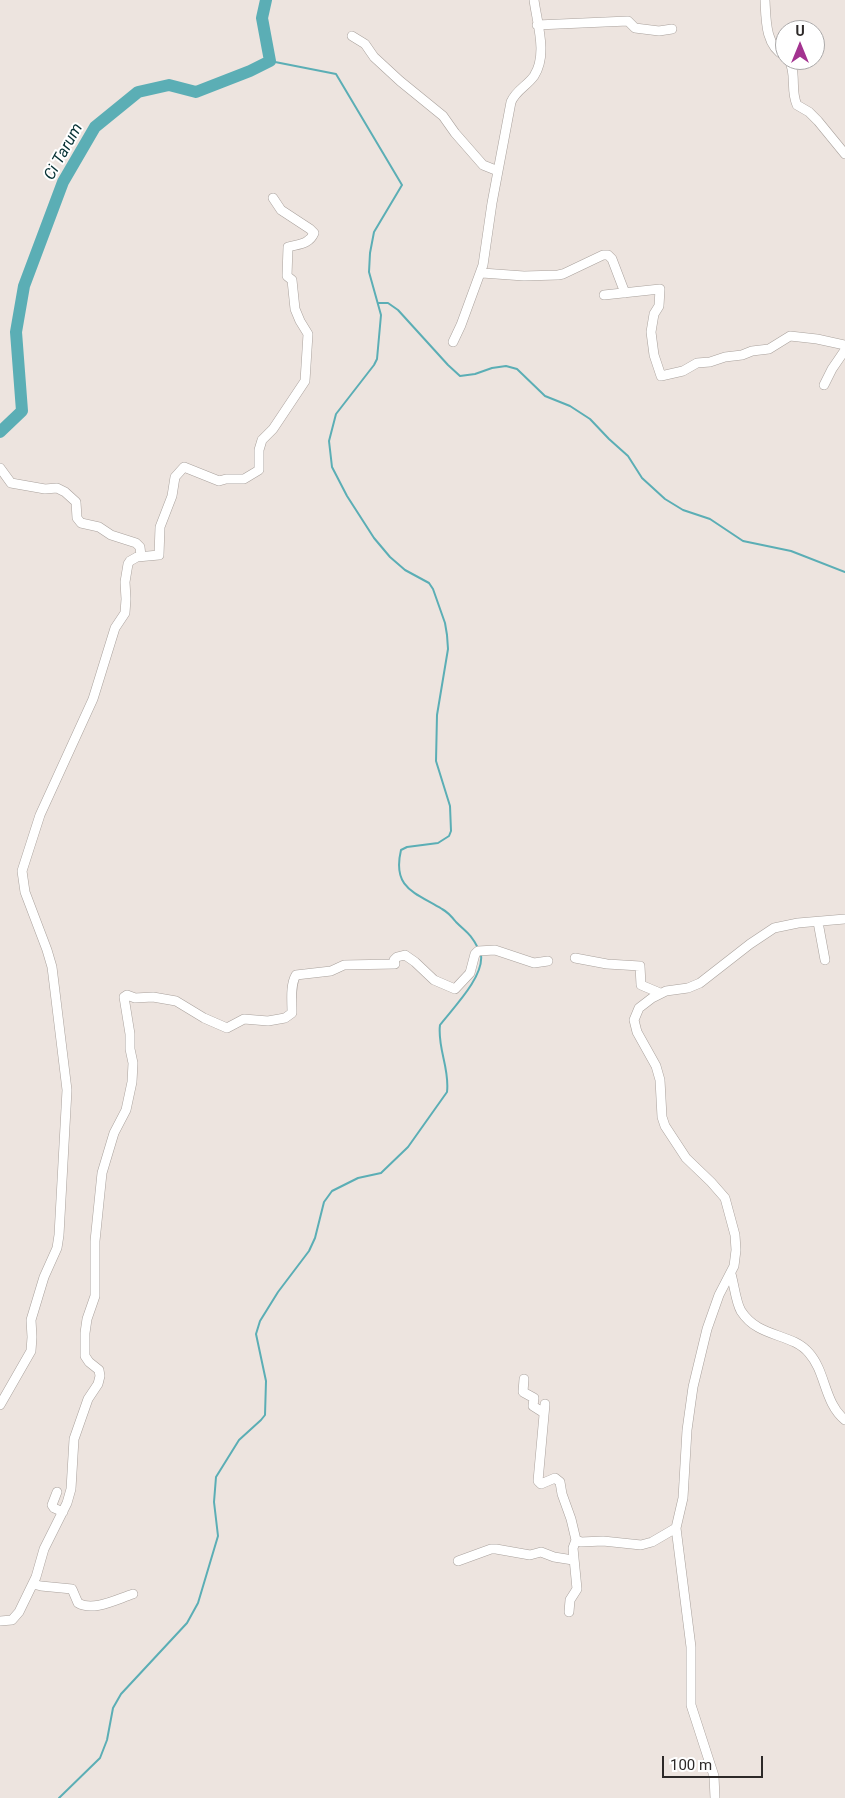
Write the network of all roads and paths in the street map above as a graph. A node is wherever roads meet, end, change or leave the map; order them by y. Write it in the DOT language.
graph roads {
  1 [pos="534,0"];
  2 [pos="765,0"];
  3 [pos="538,25"];
  4 [pos="672,29"];
  5 [pos="352,36"];
  6 [pos="775,48"];
  7 [pos="792,70"];
  8 [pos="845,154"];
  9 [pos="498,171"];
  10 [pos="273,198"];
  11 [pos="481,275"];
  12 [pos="625,293"];
  13 [pos="604,295"];
  14 [pos="453,342"];
  15 [pos="845,345"];
  16 [pos="845,350"];
  17 [pos="824,385"];
  18 [pos="0,468"];
  19 [pos="141,556"];
  20 [pos="845,919"];
  21 [pos="818,922"];
  22 [pos="575,958"];
  23 [pos="825,960"];
  24 [pos="548,961"];
  25 [pos="660,994"];
  26 [pos="731,1274"];
  27 [pos="524,1379"];
  28 [pos="0,1405"];
  29 [pos="845,1420"];
  30 [pos="57,1492"];
  31 [pos="63,1512"];
  32 [pos="676,1528"];
  33 [pos="576,1540"];
  34 [pos="573,1560"];
  35 [pos="458,1561"];
  36 [pos="32,1584"];
  37 [pos="133,1594"];
  38 [pos="569,1612"];
  39 [pos="0,1621"];
  40 [pos="715,1798"];
  1 -- 3 [label="street"];
  2 -- 6 [label="street"];
  3 -- 4 [label="street"];
  3 -- 9 [label="street"];
  5 -- 9 [label="street"];
  7 -- 8 [label="street"];
  9 -- 11 [label="street"];
  10 -- 19 [label="street"];
  11 -- 12 [label="street"];
  11 -- 14 [label="street"];
  12 -- 13 [label="street"];
  12 -- 15 [label="street"];
  16 -- 17 [label="street"];
  18 -- 19 [label="street"];
  19 -- 28 [label="street"];
  20 -- 21 [label="street"];
  21 -- 23 [label="street"];
  21 -- 25 [label="street"];
  22 -- 25 [label="street"];
  24 -- 31 [label="street"];
  25 -- 26 [label="street"];
  26 -- 29 [label="street"];
  26 -- 32 [label="street"];
  27 -- 33 [label="street"];
  30 -- 31 [label="street"];
  31 -- 36 [label="street"];
  32 -- 33 [label="street"];
  32 -- 40 [label="street"];
  33 -- 34 [label="street"];
  34 -- 35 [label="street"];
  34 -- 38 [label="street"];
  36 -- 37 [label="street"];
  36 -- 39 [label="street"];
}
